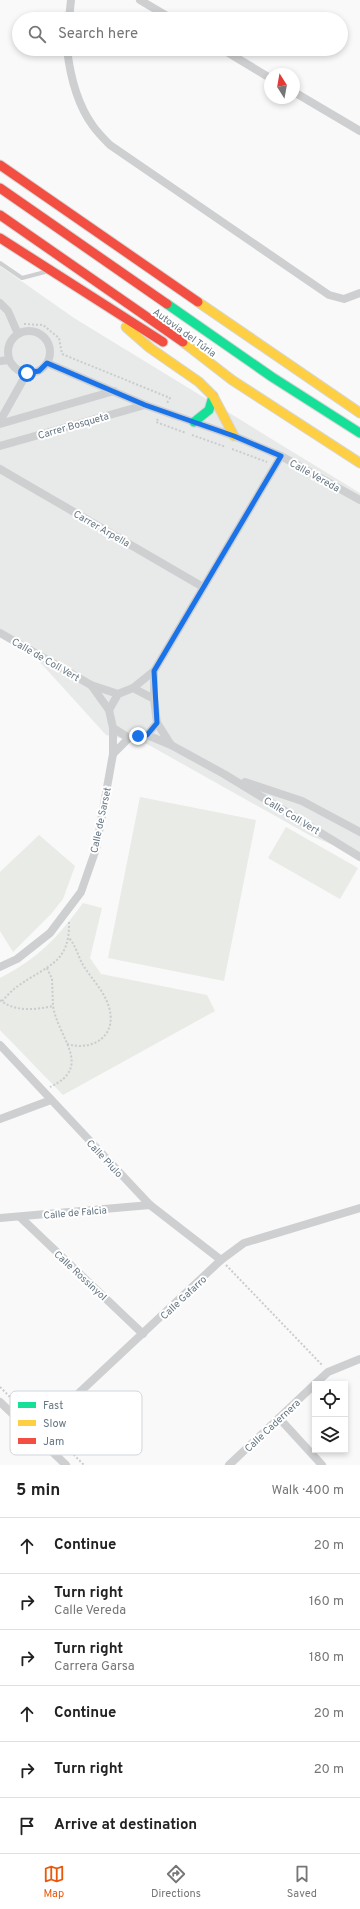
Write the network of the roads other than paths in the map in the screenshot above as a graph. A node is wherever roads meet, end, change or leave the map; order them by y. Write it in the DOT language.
graph roads {
  1 [pos="71,0"];
  2 [pos="140,0"];
  3 [pos="70,12"];
  4 [pos="160,12"];
  5 [pos="69,56"];
  6 [pos="234,56"];
  7 [pos="264,74"];
  8 [pos="300,96"];
  9 [pos="360,131"];
  10 [pos="0,165"];
  11 [pos="0,188"];
  12 [pos="0,215"];
  13 [pos="0,238"];
  14 [pos="0,264"];
  15 [pos="51,271"];
  16 [pos="360,293"];
  17 [pos="93,299"];
  18 [pos="0,303"];
  19 [pos="18,334"];
  20 [pos="173,349"];
  21 [pos="10,360"];
  22 [pos="0,361"];
  23 [pos="47,363"];
  24 [pos="198,365"];
  25 [pos="27,373"];
  26 [pos="232,380"];
  27 [pos="114,392"];
  28 [pos="213,396"];
  29 [pos="145,405"];
  30 [pos="360,413"];
  31 [pos="194,422"];
  32 [pos="0,423"];
  33 [pos="360,433"];
  34 [pos="234,436"];
  35 [pos="0,446"];
  36 [pos="281,456"];
  37 [pos="360,463"];
  38 [pos="0,469"];
  39 [pos="360,500"];
  40 [pos="203,587"];
  41 [pos="0,633"];
  42 [pos="154,671"];
  43 [pos="91,685"];
  44 [pos="133,688"];
  45 [pos="118,694"];
  46 [pos="154,699"];
  47 [pos="109,710"];
  48 [pos="157,723"];
  49 [pos="113,728"];
  50 [pos="147,735"];
  51 [pos="129,738"];
  52 [pos="171,745"];
  53 [pos="113,754"];
  54 [pos="224,774"];
  55 [pos="360,832"];
  56 [pos="360,857"];
  57 [pos="0,967"];
  58 [pos="0,1045"];
  59 [pos="51,1100"];
  60 [pos="0,1119"];
  61 [pos="150,1205"];
  62 [pos="360,1208"];
  63 [pos="20,1217"];
  64 [pos="0,1218"];
  65 [pos="221,1260"];
  66 [pos="143,1334"];
  67 [pos="360,1359"];
  68 [pos="318,1381"];
  69 [pos="312,1387"];
  70 [pos="81,1391"];
  71 [pos="0,1402"];
  72 [pos="10,1412"];
  73 [pos="10,1413"];
  74 [pos="0,1414"];
  75 [pos="279,1418"];
  76 [pos="55,1455"];
  77 [pos="66,1465"];
  78 [pos="229,1465"];
  79 [pos="322,1465"];
  1 -- 3 [label="street"];
  2 -- 4 [label="street"];
  5 -- 16 [label="street"];
  6 -- 7 [label="street"];
  8 -- 9 [label="street"];
  10 -- 30 [label="main road"];
  11 -- 33 [label="main road, Autovia del Túria"];
  12 -- 26 [label="main road, Autovia del Túria"];
  13 -- 15 [label="main road"];
  14 -- 15 [label="lane"];
  15 -- 17 [label="main road"];
  17 -- 20 [label="main road"];
  17 -- 28 [label="main road"];
  18 -- 19 [label="street"];
  19 -- 21 [label="street"];
  19 -- 23 [label="street"];
  21 -- 22 [label="street"];
  21 -- 25 [label="street"];
  23 -- 25 [label="street"];
  23 -- 27 [label="street, Calle Vereda"];
  24 -- 26 [label="main road"];
  25 -- 32 [label="street"];
  26 -- 37 [label="main road, Autovia del Túria"];
  27 -- 29 [label="street, Calle Vereda"];
  27 -- 32 [label="street, Carrer Bosqueta"];
  28 -- 31 [label="main road"];
  28 -- 34 [label="main road"];
  29 -- 31 [label="street, Calle Vereda"];
  29 -- 35 [label="street, Carrer Bosqueta"];
  31 -- 34 [label="street, Calle Vereda"];
  34 -- 36 [label="street, Calle Vereda"];
  36 -- 39 [label="street, Calle Vereda"];
  36 -- 40 [label="street"];
  38 -- 40 [label="street, Carrer Arpella"];
  40 -- 42 [label="street"];
  41 -- 43 [label="street, Calle de Coll Vert"];
  42 -- 44 [label="street"];
  42 -- 46 [label="street"];
  43 -- 45 [label="street, Calle de Coll Vert"];
  43 -- 47 [label="street, Calle de Coll Vert"];
  44 -- 45 [label="street"];
  44 -- 46 [label="street"];
  45 -- 47 [label="street"];
  46 -- 48 [label="street"];
  47 -- 49 [label="street"];
  48 -- 50 [label="street"];
  48 -- 52 [label="street, Calle Coll Vert"];
  49 -- 51 [label="street"];
  49 -- 53 [label="street, Calle de Sarset"];
  50 -- 51 [label="street"];
  50 -- 52 [label="street, Calle Coll Vert"];
  51 -- 53 [label="street"];
  52 -- 54 [label="street, Calle Coll Vert"];
  53 -- 57 [label="street, Calle de Sarset"];
  54 -- 55 [label="street, Calle Coll Vert"];
  54 -- 56 [label="street, Calle Coll Vert"];
  58 -- 59 [label="street, Calle Piulo"];
  59 -- 60 [label="street"];
  59 -- 61 [label="street, Calle Piulo"];
  61 -- 63 [label="street, Calle de Falcia"];
  61 -- 65 [label="street, Calle Piulo"];
  62 -- 65 [label="street, Calle Gafarro"];
  63 -- 64 [label="street, Calle de Falcia"];
  63 -- 66 [label="street, Calle Rossinyol"];
  65 -- 66 [label="street, Calle Gafarro"];
  66 -- 70 [label="street, Calle Gafarro"];
  67 -- 68 [label="street, Calle Cadernera"];
  69 -- 75 [label="street, Calle Cadernera"];
  71 -- 72 [label="street"];
  73 -- 74 [label="street"];
  75 -- 78 [label="street, Calle Cadernera"];
  75 -- 79 [label="street"];
  76 -- 77 [label="street"];
}
